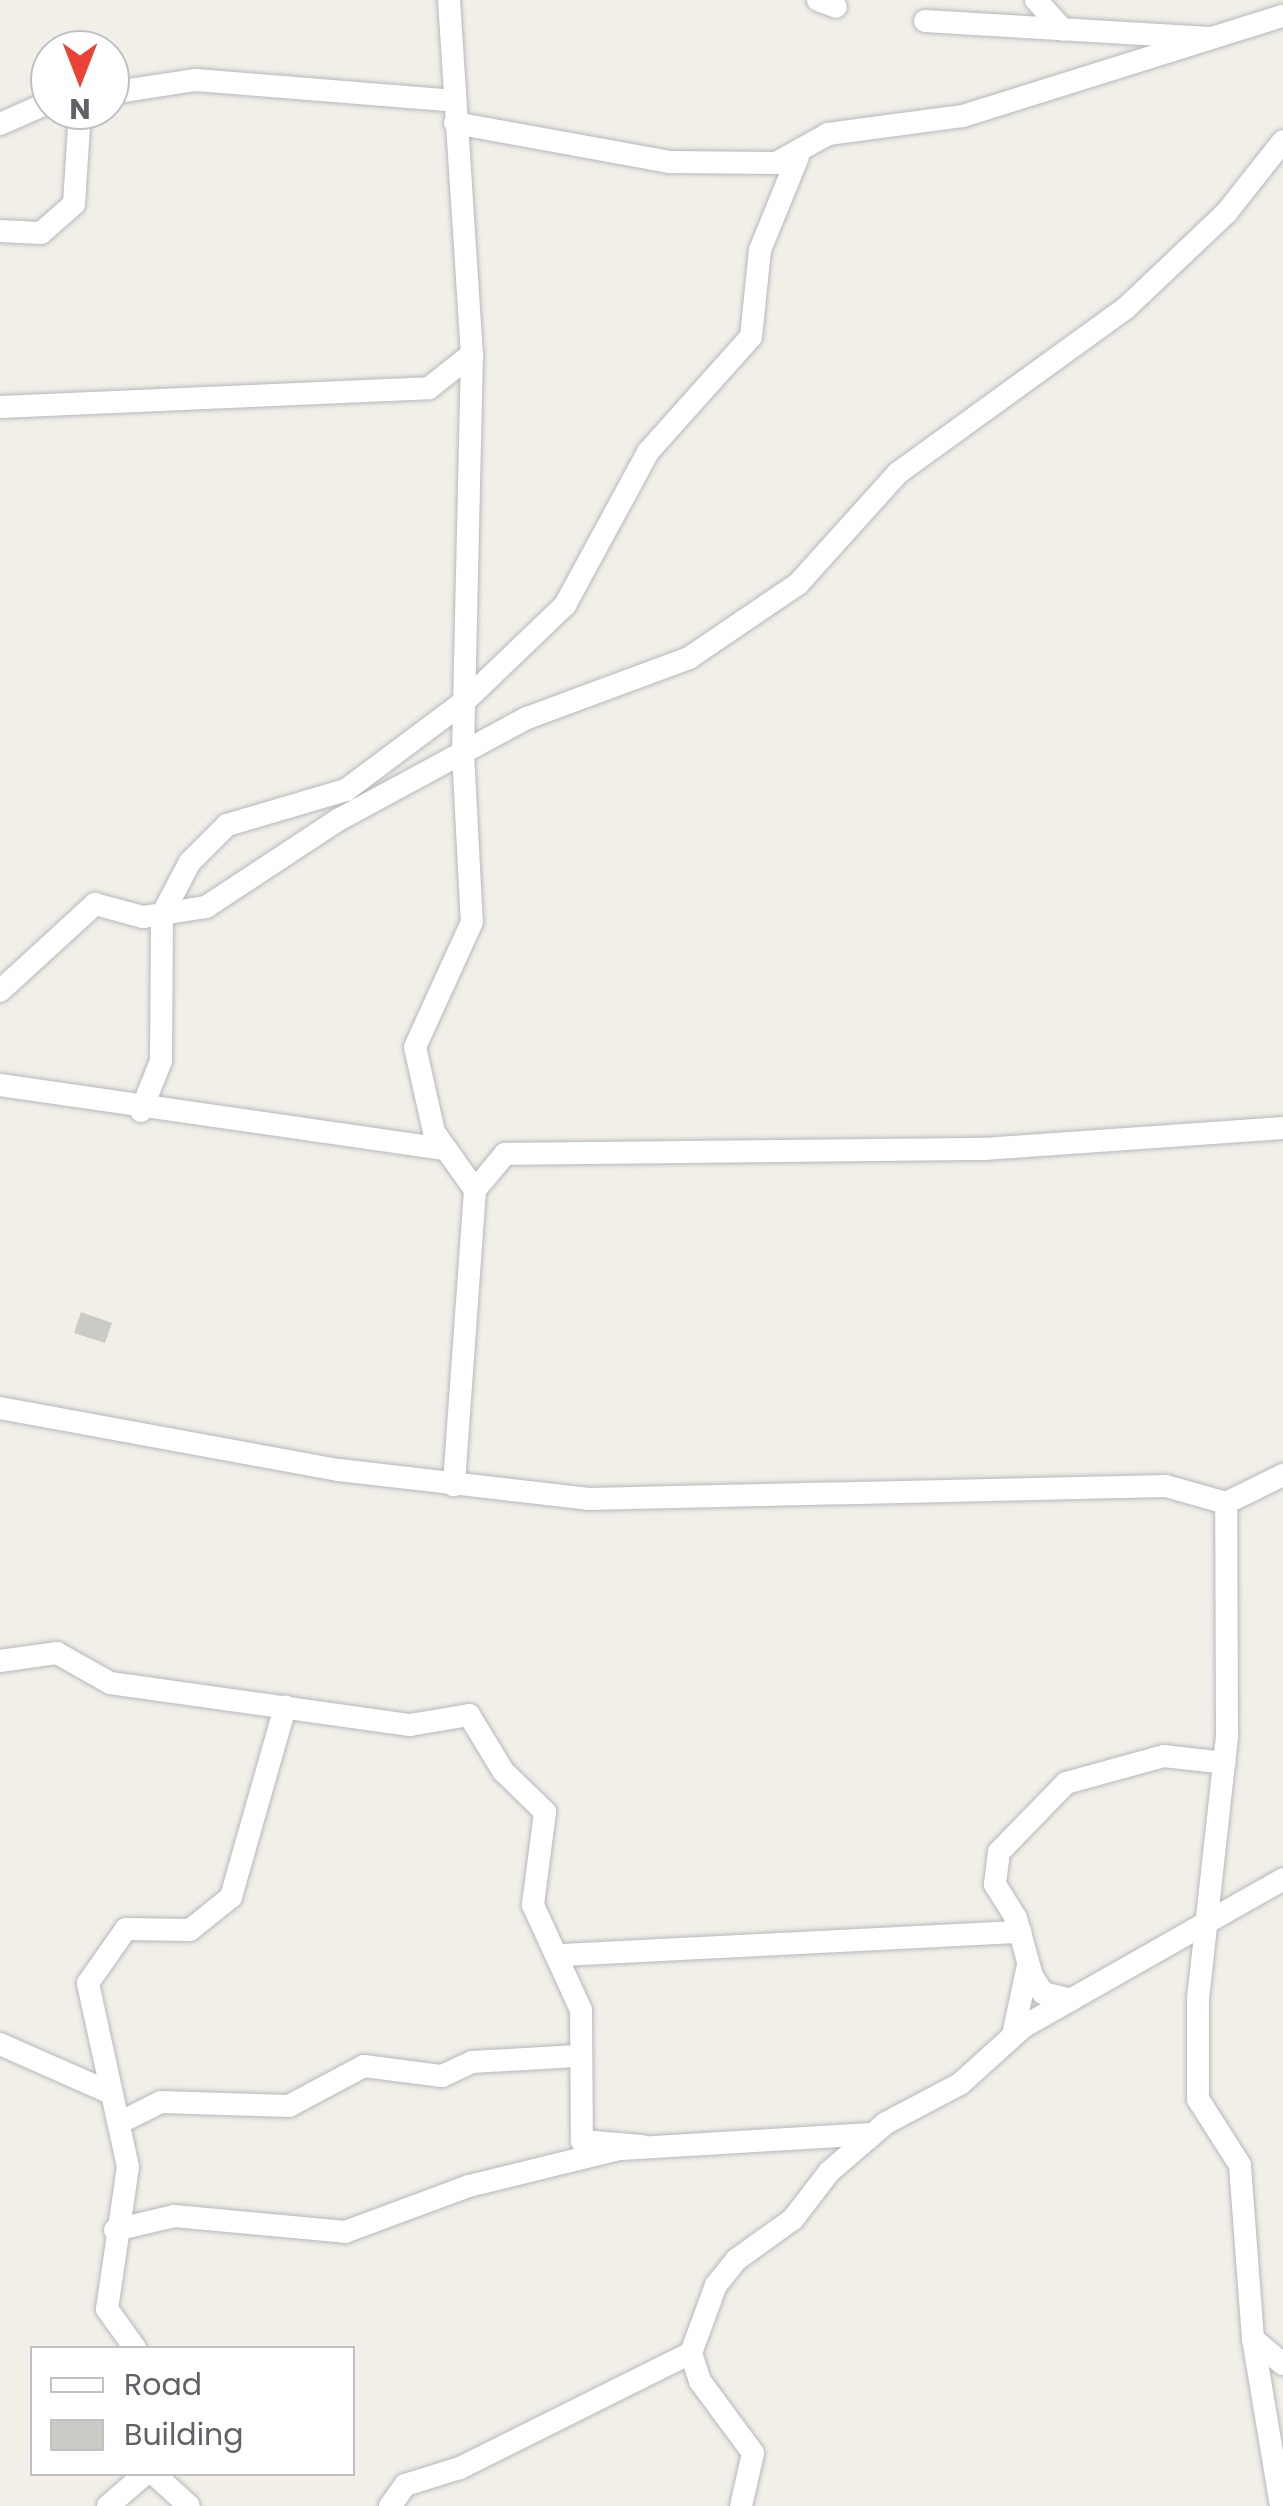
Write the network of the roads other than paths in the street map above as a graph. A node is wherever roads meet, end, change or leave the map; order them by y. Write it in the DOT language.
graph roads {
  1 [pos="449,0"];
  2 [pos="1036,0"];
  3 [pos="1283,16"];
  4 [pos="925,21"];
  5 [pos="1064,30"];
  6 [pos="1223,38"];
  7 [pos="130,90"];
  8 [pos="30,111"];
  9 [pos="455,112"];
  10 [pos="0,124"];
  11 [pos="79,130"];
  12 [pos="1283,141"];
  13 [pos="798,156"];
  14 [pos="0,231"];
  15 [pos="472,354"];
  16 [pos="0,407"];
  17 [pos="465,700"];
  18 [pos="463,753"];
  19 [pos="162,915"];
  20 [pos="0,991"];
  21 [pos="0,1085"];
  22 [pos="142,1111"];
  23 [pos="1283,1128"];
  24 [pos="446,1149"];
  25 [pos="476,1190"];
  26 [pos="0,1408"];
  27 [pos="26,1413"];
  28 [pos="0,1426"];
  29 [pos="1283,1475"];
  30 [pos="454,1485"];
  31 [pos="1226,1503"];
  32 [pos="0,1661"];
  33 [pos="285,1706"];
  34 [pos="1225,1764"];
  35 [pos="1283,1879"];
  36 [pos="1202,1926"];
  37 [pos="1020,1932"];
  38 [pos="562,1955"];
  39 [pos="1028,1959"];
  40 [pos="1070,2000"];
  41 [pos="1013,2035"];
  42 [pos="0,2044"];
  43 [pos="577,2056"];
  44 [pos="111,2093"];
  45 [pos="119,2123"];
  46 [pos="873,2134"];
  47 [pos="642,2146"];
  48 [pos="115,2230"];
  49 [pos="1254,2339"];
  50 [pos="134,2346"];
  51 [pos="692,2353"];
  52 [pos="1283,2364"];
  53 [pos="142,2476"];
  54 [pos="156,2476"];
  55 [pos="108,2506"];
  56 [pos="189,2506"];
  57 [pos="390,2506"];
  58 [pos="741,2506"];
  59 [pos="1280,2506"];
  1 -- 9 [label="street"];
  2 -- 5 [label="street"];
  3 -- 6 [label="street"];
  4 -- 5 [label="street"];
  5 -- 6 [label="street"];
  6 -- 13 [label="street"];
  7 -- 9 [label="street"];
  8 -- 10 [label="street"];
  9 -- 13 [label="street"];
  9 -- 15 [label="street"];
  11 -- 14 [label="street"];
  12 -- 18 [label="street"];
  13 -- 17 [label="street"];
  15 -- 16 [label="street"];
  15 -- 17 [label="street"];
  17 -- 18 [label="street"];
  17 -- 19 [label="street"];
  18 -- 19 [label="street"];
  18 -- 24 [label="street"];
  19 -- 20 [label="street"];
  19 -- 22 [label="street"];
  21 -- 22 [label="street"];
  22 -- 24 [label="street"];
  23 -- 25 [label="street"];
  24 -- 25 [label="street"];
  25 -- 30 [label="street"];
  26 -- 27 [label="street"];
  27 -- 28 [label="street"];
  27 -- 30 [label="street"];
  29 -- 31 [label="street"];
  30 -- 31 [label="street"];
  31 -- 34 [label="street"];
  32 -- 33 [label="street"];
  33 -- 38 [label="street"];
  33 -- 44 [label="street"];
  34 -- 36 [label="street"];
  34 -- 37 [label="street"];
  35 -- 36 [label="street"];
  36 -- 40 [label="street"];
  36 -- 49 [label="street"];
  37 -- 38 [label="street"];
  37 -- 39 [label="street"];
  38 -- 43 [label="street"];
  39 -- 40 [label="street"];
  39 -- 41 [label="street"];
  40 -- 41 [label="street"];
  41 -- 46 [label="street"];
  42 -- 44 [label="street"];
  43 -- 45 [label="street"];
  43 -- 47 [label="street"];
  44 -- 45 [label="street"];
  45 -- 48 [label="street"];
  46 -- 47 [label="street"];
  46 -- 51 [label="street"];
  47 -- 48 [label="street"];
  48 -- 50 [label="street"];
  49 -- 52 [label="street"];
  49 -- 59 [label="street"];
  51 -- 57 [label="street"];
  51 -- 58 [label="street"];
  53 -- 55 [label="street"];
  54 -- 56 [label="street"];
}
